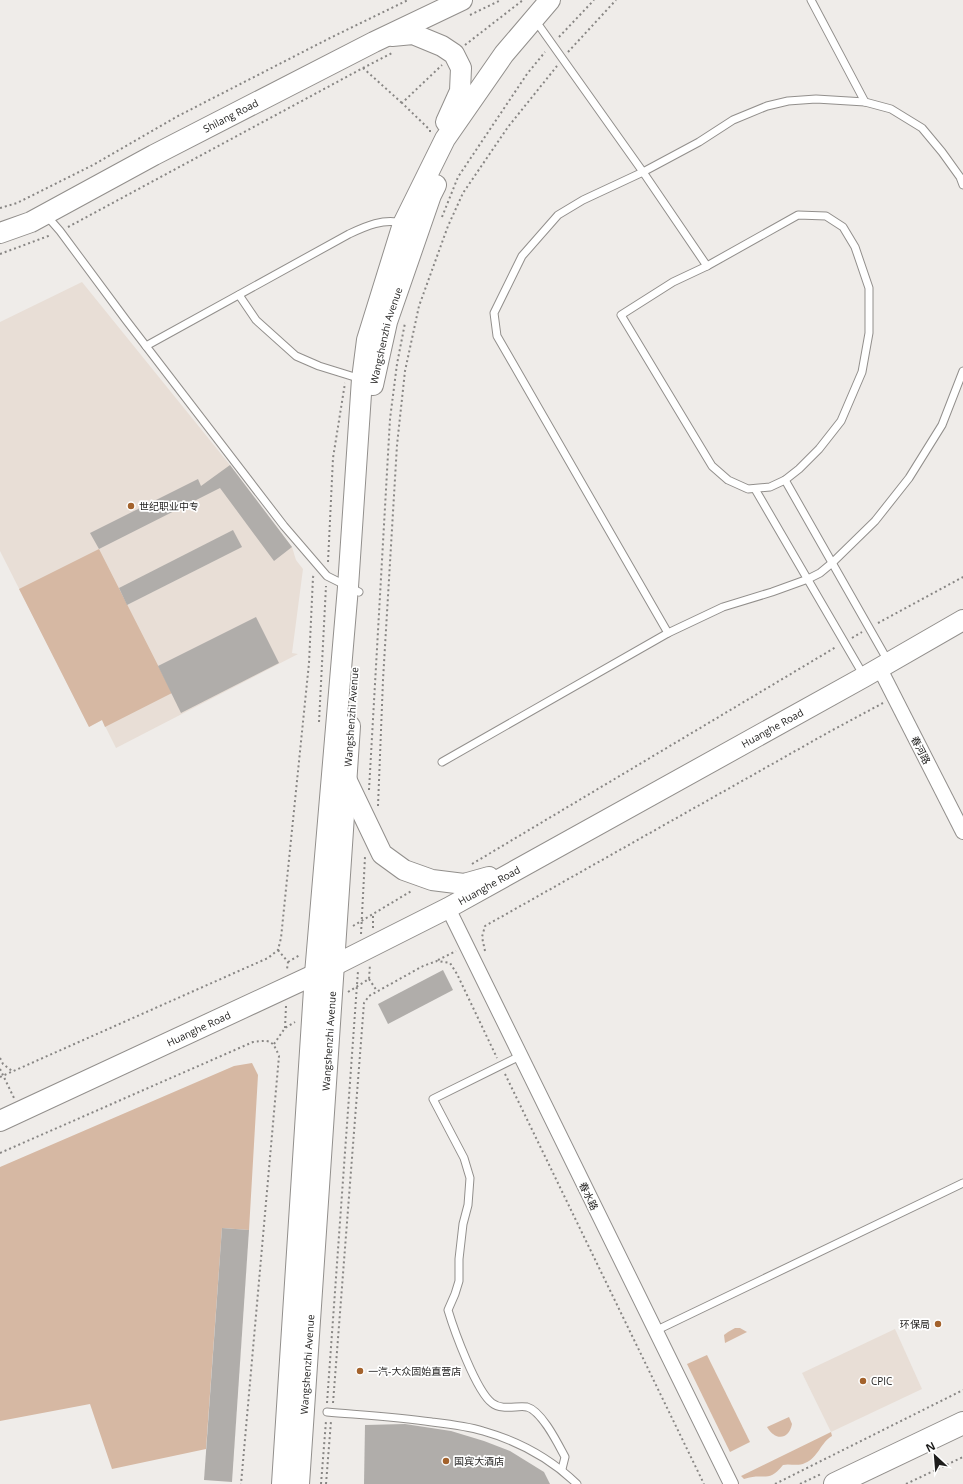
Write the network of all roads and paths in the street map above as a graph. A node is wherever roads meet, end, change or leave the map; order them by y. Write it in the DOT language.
graph roads {
  1 [pos="408,0"];
  2 [pos="448,0"];
  3 [pos="462,0"];
  4 [pos="550,0"];
  5 [pos="563,0"];
  6 [pos="594,0"];
  7 [pos="616,0"];
  8 [pos="811,0"];
  9 [pos="540,27"];
  10 [pos="386,36"];
  11 [pos="552,44"];
  12 [pos="562,59"];
  13 [pos="402,102"];
  14 [pos="865,102"];
  15 [pos="434,159"];
  16 [pos="643,172"];
  17 [pos="963,185"];
  18 [pos="431,195"];
  19 [pos="0,208"];
  20 [pos="46,214"];
  21 [pos="442,217"];
  22 [pos="0,225"];
  23 [pos="411,226"];
  24 [pos="60,231"];
  25 [pos="0,233"];
  26 [pos="0,254"];
  27 [pos="707,266"];
  28 [pos="239,295"];
  29 [pos="405,322"];
  30 [pos="146,346"];
  31 [pos="963,371"];
  32 [pos="367,381"];
  33 [pos="785,480"];
  34 [pos="755,489"];
  35 [pos="832,563"];
  36 [pos="320,568"];
  37 [pos="963,577"];
  38 [pos="808,579"];
  39 [pos="354,590"];
  40 [pos="963,620"];
  41 [pos="869,628"];
  42 [pos="668,633"];
  43 [pos="844,642"];
  44 [pos="878,670"];
  45 [pos="894,697"];
  46 [pos="442,762"];
  47 [pos="346,780"];
  48 [pos="369,793"];
  49 [pos="378,813"];
  50 [pos="963,832"];
  51 [pos="366,854"];
  52 [pos="471,864"];
  53 [pos="520,868"];
  54 [pos="418,875"];
  55 [pos="448,908"];
  56 [pos="361,920"];
  57 [pos="336,936"];
  58 [pos="318,945"];
  59 [pos="278,950"];
  60 [pos="359,953"];
  61 [pos="487,957"];
  62 [pos="334,966"];
  63 [pos="315,974"];
  64 [pos="369,979"];
  65 [pos="377,991"];
  66 [pos="285,1028"];
  67 [pos="274,1044"];
  68 [pos="520,1056"];
  69 [pos="0,1058"];
  70 [pos="0,1069"];
  71 [pos="12,1072"];
  72 [pos="3,1076"];
  73 [pos="0,1077"];
  74 [pos="21,1111"];
  75 [pos="1,1119"];
  76 [pos="0,1153"];
  77 [pos="963,1183"];
  78 [pos="655,1331"];
  79 [pos="963,1390"];
  80 [pos="327,1412"];
  81 [pos="963,1423"];
  82 [pos="963,1437"];
  83 [pos="963,1456"];
  84 [pos="562,1469"];
  85 [pos="241,1484"];
  86 [pos="282,1484"];
  87 [pos="298,1484"];
  88 [pos="321,1484"];
  89 [pos="577,1484"];
  90 [pos="731,1484"];
  91 [pos="775,1484"];
  92 [pos="835,1484"];
  93 [pos="863,1484"];
  94 [pos="906,1484"];
  1 -- 19 [label="path"];
  2 -- 22 [label="main road, Shilang Road"];
  3 -- 10 [label="main road, Shilang Road"];
  4 -- 15 [label="main road"];
  5 -- 9 [label="main road, Wangshenzhi Avenue"];
  6 -- 11 [label="path"];
  7 -- 12 [label="path"];
  8 -- 14 [label="lane"];
  9 -- 11 [label="lane"];
  9 -- 18 [label="main road, Wangshenzhi Avenue"];
  10 -- 15 [label="main road"];
  10 -- 20 [label="main road, Shilang Road"];
  11 -- 12 [label="lane"];
  11 -- 21 [label="path"];
  12 -- 16 [label="lane"];
  12 -- 49 [label="path"];
  13 -- 24 [label="path"];
  14 -- 16 [label="lane"];
  14 -- 17 [label="lane"];
  15 -- 18 [label="main road"];
  15 -- 23 [label="main road"];
  16 -- 27 [label="lane"];
  16 -- 42 [label="lane"];
  18 -- 23 [label="main road, Wangshenzhi Avenue"];
  20 -- 24 [label="lane"];
  20 -- 25 [label="main road, Shilang Road"];
  23 -- 28 [label="lane"];
  23 -- 32 [label="main road, Wangshenzhi Avenue"];
  24 -- 26 [label="path"];
  24 -- 30 [label="lane"];
  27 -- 33 [label="lane"];
  27 -- 34 [label="lane"];
  28 -- 30 [label="lane"];
  28 -- 32 [label="lane"];
  29 -- 48 [label="path"];
  30 -- 36 [label="lane"];
  31 -- 35 [label="lane"];
  32 -- 39 [label="main road, Wangshenzhi Avenue"];
  33 -- 34 [label="lane"];
  33 -- 35 [label="lane"];
  34 -- 38 [label="lane"];
  35 -- 38 [label="lane"];
  35 -- 41 [label="lane"];
  36 -- 39 [label="lane"];
  36 -- 59 [label="path"];
  37 -- 41 [label="path"];
  38 -- 42 [label="lane"];
  38 -- 43 [label="lane"];
  39 -- 47 [label="main road, Wangshenzhi Avenue"];
  39 -- 58 [label="main road"];
  40 -- 44 [label="main road, Huanghe Road"];
  41 -- 43 [label="path"];
  41 -- 44 [label="lane"];
  42 -- 46 [label="lane"];
  43 -- 44 [label="lane"];
  43 -- 52 [label="path"];
  44 -- 45 [label="street, 春河路"];
  44 -- 53 [label="main road, Huanghe Road"];
  45 -- 50 [label="street, 春河路"];
  45 -- 61 [label="path"];
  47 -- 54 [label="main road"];
  47 -- 57 [label="main road, Wangshenzhi Avenue"];
  51 -- 56 [label="path"];
  53 -- 54 [label="main road"];
  53 -- 55 [label="main road, Huanghe Road"];
  54 -- 56 [label="path"];
  55 -- 60 [label="main road, Huanghe Road"];
  55 -- 68 [label="street, 春水路"];
  56 -- 57 [label="path"];
  56 -- 60 [label="path"];
  57 -- 62 [label="main road, Wangshenzhi Avenue"];
  58 -- 59 [label="path"];
  58 -- 63 [label="main road"];
  59 -- 71 [label="path"];
  60 -- 62 [label="main road, Huanghe Road"];
  60 -- 80 [label="path"];
  62 -- 63 [label="main road, Huanghe Road"];
  62 -- 87 [label="main road, Wangshenzhi Avenue"];
  63 -- 74 [label="main road, Huanghe Road"];
  63 -- 86 [label="main road"];
  64 -- 65 [label="path"];
  66 -- 67 [label="path"];
  67 -- 76 [label="path"];
  67 -- 85 [label="path"];
  68 -- 78 [label="street, 春水路"];
  68 -- 84 [label="lane"];
  69 -- 71 [label="path"];
  70 -- 72 [label="path"];
  71 -- 72 [label="path"];
  72 -- 73 [label="path"];
  72 -- 74 [label="path"];
  74 -- 75 [label="main road, Huanghe Road"];
  77 -- 78 [label="lane"];
  78 -- 90 [label="street, 春水路"];
  79 -- 91 [label="path"];
  80 -- 84 [label="lane"];
  80 -- 88 [label="path"];
  81 -- 92 [label="main road"];
  82 -- 93 [label="main road"];
  83 -- 94 [label="path"];
  84 -- 89 [label="lane"];
}
